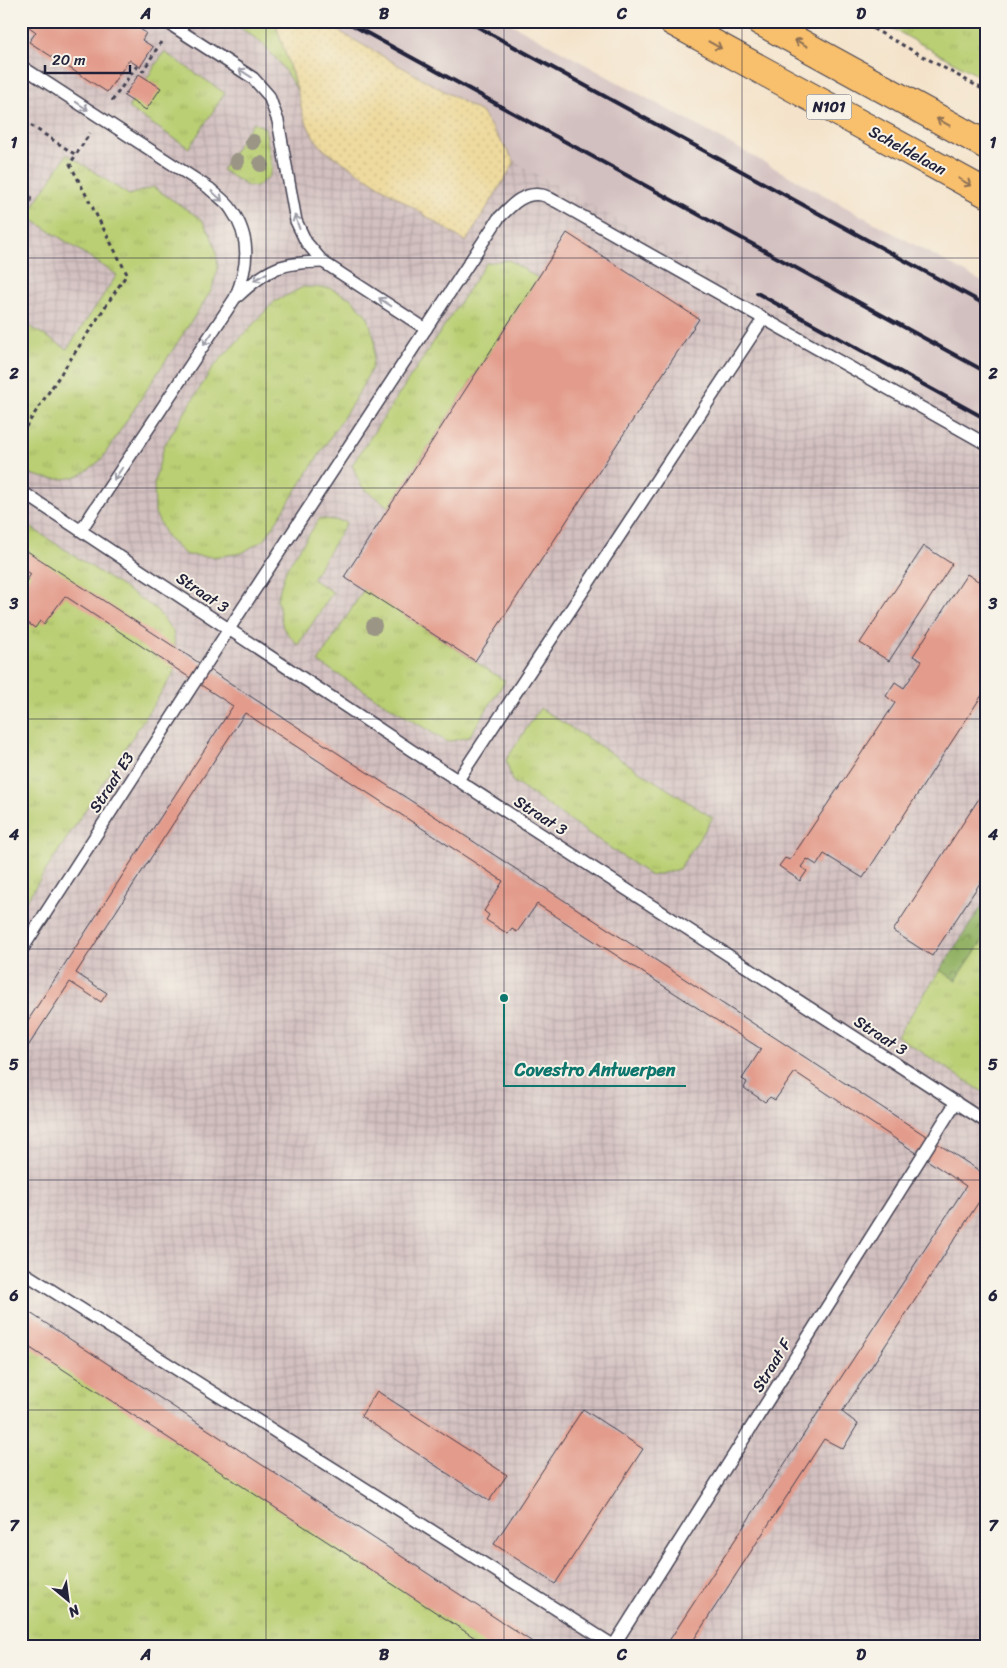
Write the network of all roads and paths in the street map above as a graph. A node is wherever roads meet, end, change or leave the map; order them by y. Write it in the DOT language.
graph roads {
  1 [pos="165,21"];
  2 [pos="672,21"];
  3 [pos="760,21"];
  4 [pos="859,21"];
  5 [pos="156,37"];
  6 [pos="21,66"];
  7 [pos="986,91"];
  8 [pos="100,118"];
  9 [pos="24,121"];
  10 [pos="986,145"];
  11 [pos="76,155"];
  12 [pos="986,193"];
  13 [pos="323,262"];
  14 [pos="235,298"];
  15 [pos="763,319"];
  16 [pos="426,329"];
  17 [pos="21,434"];
  18 [pos="986,444"];
  19 [pos="21,491"];
  20 [pos="81,530"];
  21 [pos="229,629"];
  22 [pos="458,780"];
  23 [pos="21,951"];
  24 [pos="956,1102"];
  25 [pos="986,1122"];
  26 [pos="21,1271"];
  27 [pos="615,1646"];
  13 -- 1 [label="lane, one-way"];
  2 -- 12 [label="main road, Scheldelaan / N101, one-way"];
  10 -- 3 [label="main road, N101, one-way"];
  4 -- 7 [label="path"];
  5 -- 8 [label="path"];
  6 -- 8 [label="lane, one-way"];
  8 -- 11 [label="path"];
  8 -- 14 [label="lane, one-way"];
  9 -- 11 [label="path"];
  11 -- 17 [label="path"];
  13 -- 14 [label="lane, one-way"];
  16 -- 13 [label="lane, one-way"];
  14 -- 20 [label="lane, one-way"];
  15 -- 16 [label="lane, Straat E3"];
  15 -- 18 [label="lane"];
  15 -- 22 [label="lane"];
  16 -- 21 [label="lane, Straat E3"];
  19 -- 20 [label="lane, Straat 3"];
  20 -- 21 [label="lane, Straat 3"];
  21 -- 22 [label="lane, Straat 3"];
  21 -- 23 [label="lane, Straat E3"];
  22 -- 24 [label="lane, Straat 3"];
  24 -- 25 [label="lane, Straat 3"];
  24 -- 27 [label="lane, Straat F"];
  26 -- 27 [label="lane"];
}
